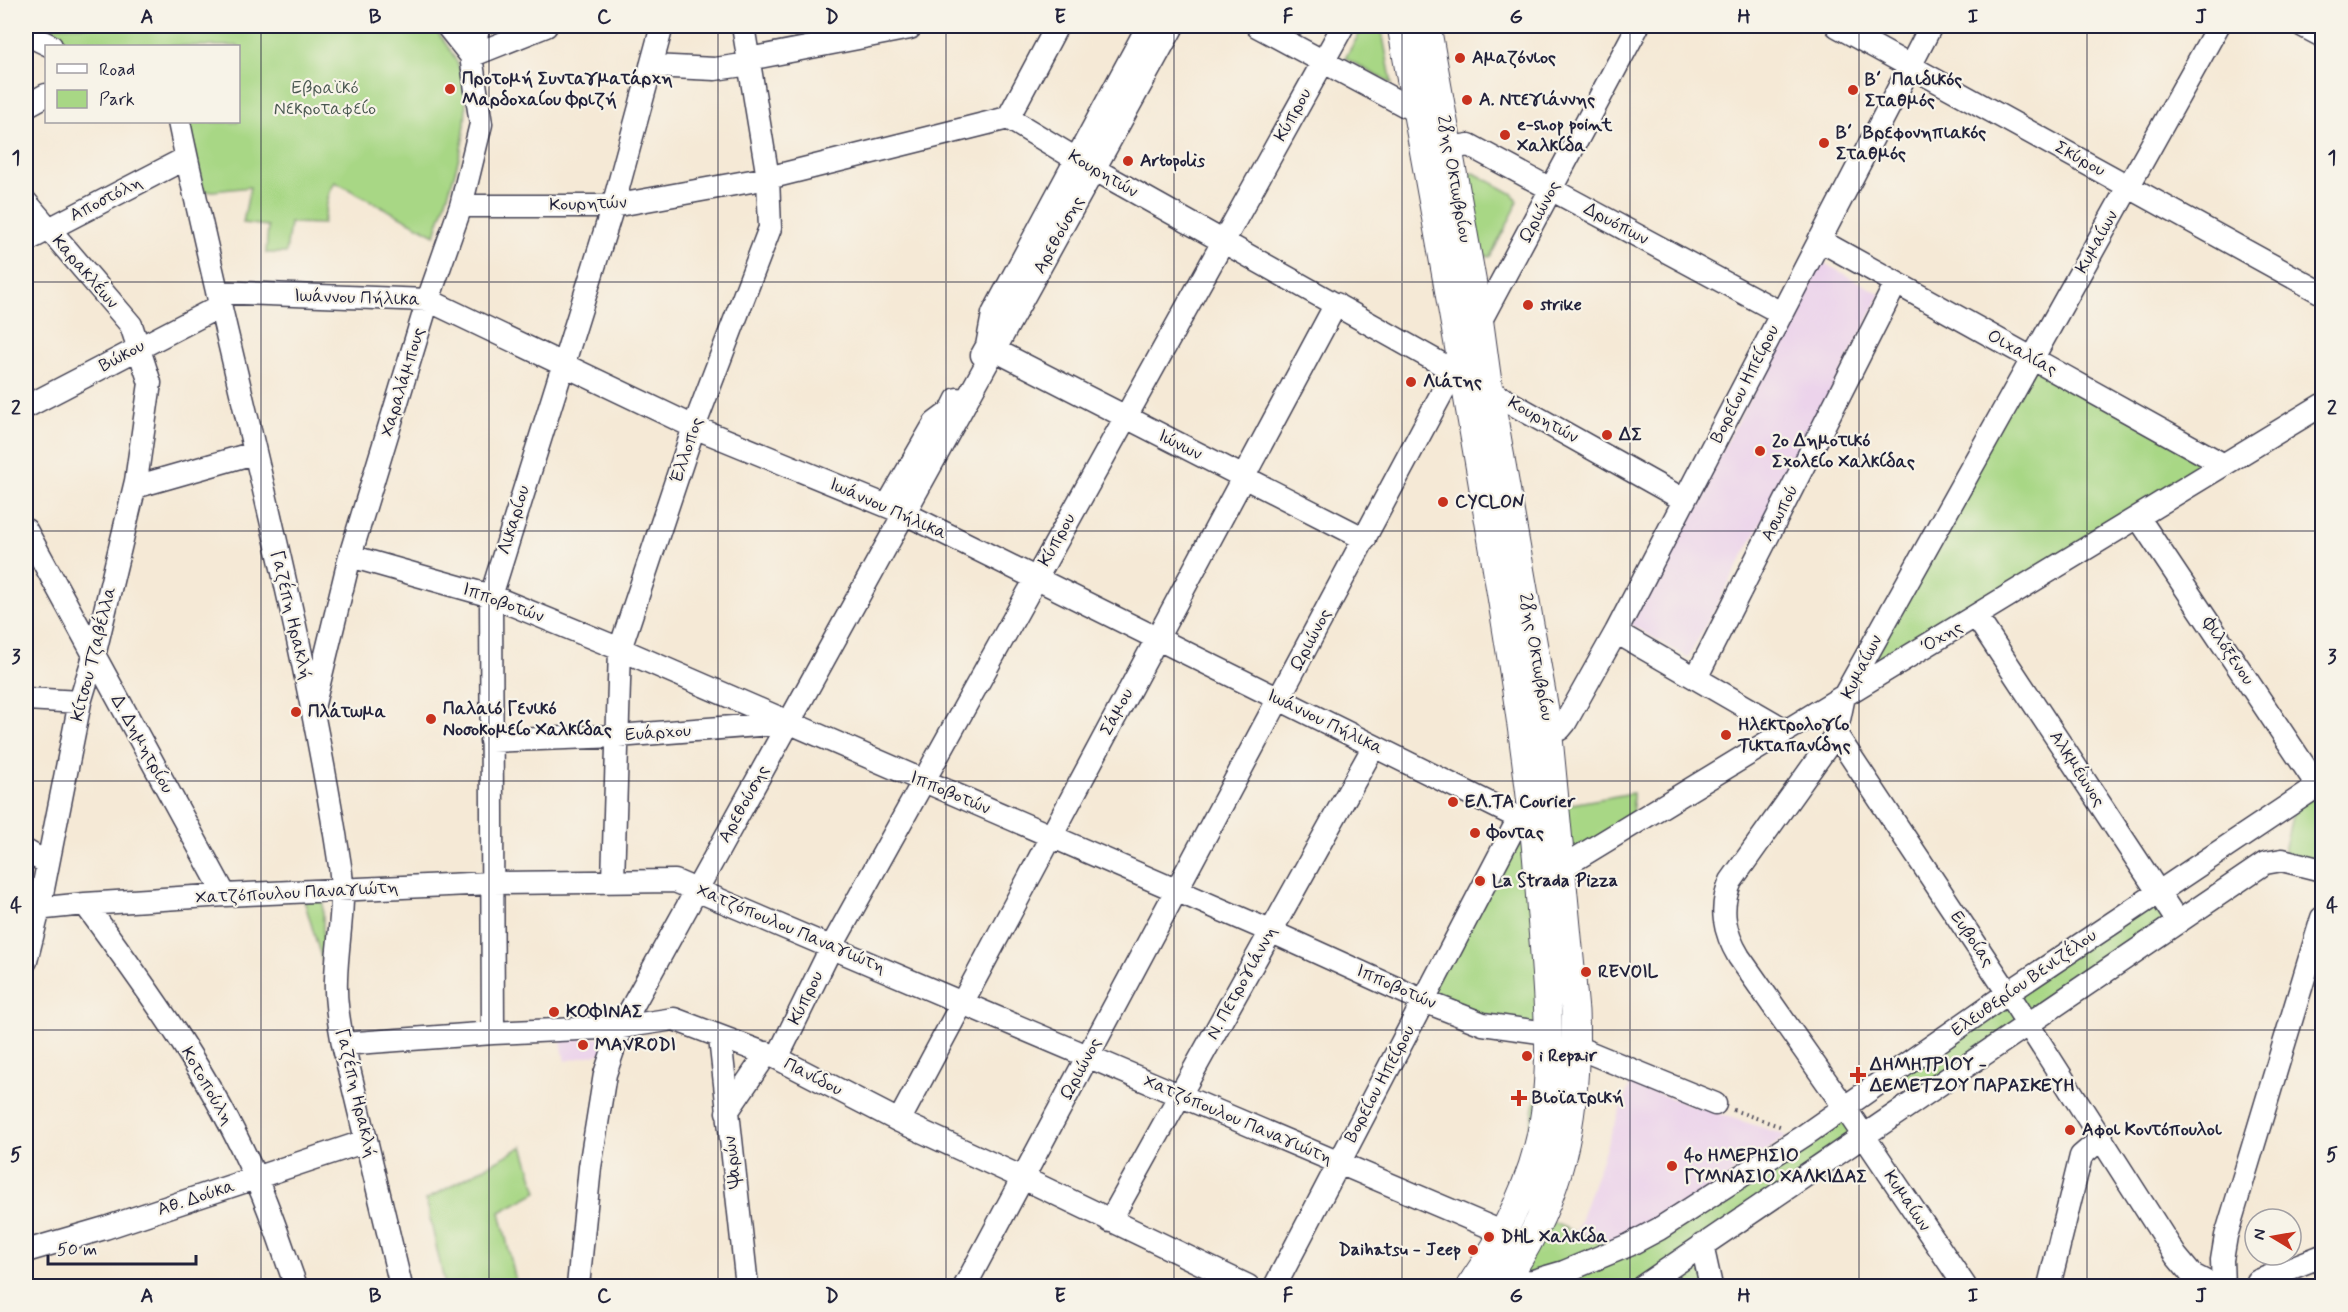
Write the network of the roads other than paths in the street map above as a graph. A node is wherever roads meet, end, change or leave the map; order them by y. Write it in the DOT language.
graph roads {
  1 [pos="447,26"];
  2 [pos="479,26"];
  3 [pos="546,26"];
  4 [pos="662,26"];
  5 [pos="743,26"];
  6 [pos="1058,26"];
  7 [pos="1149,26"];
  8 [pos="1173,26"];
  9 [pos="1257,26"];
  10 [pos="1343,26"];
  11 [pos="1401,26"];
  12 [pos="1427,26"];
  13 [pos="1638,26"];
  14 [pos="1837,26"];
  15 [pos="1931,26"];
  16 [pos="2218,26"];
  17 [pos="2303,26"];
  18 [pos="910,27"];
  19 [pos="26,34"];
  20 [pos="2322,36"];
  21 [pos="49,45"];
  22 [pos="471,56"];
  23 [pos="749,61"];
  24 [pos="1323,62"];
  25 [pos="651,66"];
  26 [pos="1910,66"];
  27 [pos="45,96"];
  28 [pos="26,106"];
  29 [pos="1417,112"];
  30 [pos="1008,118"];
  31 [pos="178,123"];
  32 [pos="1449,148"];
  33 [pos="186,158"];
  34 [pos="1085,164"];
  35 [pos="768,178"];
  36 [pos="2128,186"];
  37 [pos="1552,189"];
  38 [pos="26,202"];
  39 [pos="461,206"];
  40 [pos="613,206"];
  41 [pos="48,229"];
  42 [pos="1819,240"];
  43 [pos="26,241"];
  44 [pos="1223,241"];
  45 [pos="1896,283"];
  46 [pos="2322,293"];
  47 [pos="219,299"];
  48 [pos="428,300"];
  49 [pos="1336,304"];
  50 [pos="1781,313"];
  51 [pos="1480,324"];
  52 [pos="139,347"];
  53 [pos="991,348"];
  54 [pos="2032,358"];
  55 [pos="562,364"];
  56 [pos="1460,368"];
  57 [pos="1489,390"];
  58 [pos="2322,405"];
  59 [pos="26,407"];
  60 [pos="1126,417"];
  61 [pos="694,427"];
  62 [pos="254,453"];
  63 [pos="2224,465"];
  64 [pos="1243,477"];
  65 [pos="135,487"];
  66 [pos="1684,500"];
  67 [pos="896,510"];
  68 [pos="2138,517"];
  69 [pos="26,530"];
  70 [pos="1365,539"];
  71 [pos="350,556"];
  72 [pos="1035,578"];
  73 [pos="491,596"];
  74 [pos="1976,616"];
  75 [pos="1616,632"];
  76 [pos="1157,638"];
  77 [pos="620,649"];
  78 [pos="94,656"];
  79 [pos="1696,678"];
  80 [pos="1844,696"];
  81 [pos="26,699"];
  82 [pos="1279,699"];
  83 [pos="80,702"];
  84 [pos="313,709"];
  85 [pos="789,723"];
  86 [pos="1787,731"];
  87 [pos="1549,732"];
  88 [pos="1836,734"];
  89 [pos="618,736"];
  90 [pos="490,741"];
  91 [pos="1374,746"];
  92 [pos="923,781"];
  93 [pos="2320,784"];
  94 [pos="1526,817"];
  95 [pos="1050,836"];
  96 [pos="26,851"];
  97 [pos="47,863"];
  98 [pos="1560,868"];
  99 [pos="2322,870"];
  100 [pos="614,881"];
  101 [pos="492,883"];
  102 [pos="697,889"];
  103 [pos="343,891"];
  104 [pos="1176,891"];
  105 [pos="2158,892"];
  106 [pos="225,896"];
  107 [pos="85,904"];
  108 [pos="32,909"];
  109 [pos="2322,918"];
  110 [pos="2178,922"];
  111 [pos="1270,931"];
  112 [pos="832,946"];
  113 [pos="26,959"];
  114 [pos="2008,993"];
  115 [pos="1424,1000"];
  116 [pos="962,1002"];
  117 [pos="2027,1023"];
  118 [pos="621,1027"];
  119 [pos="493,1033"];
  120 [pos="1547,1033"];
  121 [pos="720,1038"];
  122 [pos="343,1044"];
  123 [pos="1576,1047"];
  124 [pos="772,1056"];
  125 [pos="1088,1056"];
  126 [pos="1180,1095"];
  127 [pos="1715,1104"];
  128 [pos="1845,1108"];
  129 [pos="727,1112"];
  130 [pos="898,1121"];
  131 [pos="1863,1136"];
  132 [pos="2102,1138"];
  133 [pos="366,1141"];
  134 [pos="1339,1163"];
  135 [pos="1023,1178"];
  136 [pos="256,1179"];
  137 [pos="1110,1221"];
  138 [pos="1504,1233"];
  139 [pos="1702,1245"];
  140 [pos="26,1251"];
  141 [pos="2322,1256"];
  142 [pos="1503,1284"];
  143 [pos="968,1285"];
  144 [pos="296,1287"];
  145 [pos="401,1287"];
  146 [pos="578,1287"];
  147 [pos="747,1287"];
  148 [pos="1248,1287"];
  149 [pos="1275,1287"];
  150 [pos="1470,1287"];
  151 [pos="1643,1287"];
  152 [pos="1711,1287"];
  153 [pos="1965,1287"];
  154 [pos="2049,1287"];
  155 [pos="2214,1287"];
  156 [pos="2223,1287"];
  157 [pos="2260,1287"];
  1 -- 22 [label="street"];
  2 -- 22 [label="street"];
  3 -- 22 [label="street"];
  4 -- 25 [label="street, Λικαρίου"];
  5 -- 23 [label="street, Έλλοπος"];
  6 -- 30 [label="street"];
  7 -- 34 [label="street, Αρεθούσης"];
  8 -- 34 [label="street, Αρεθούσης"];
  9 -- 24 [label="street"];
  10 -- 24 [label="street, Κύπρου"];
  11 -- 29 [label="main road, 28ης Οκτωβρίου"];
  12 -- 32 [label="main road, 28ης Οκτωβρίου"];
  13 -- 37 [label="street, Ωριώνος"];
  14 -- 26 [label="street, Σκύρου"];
  15 -- 26 [label="street, Βορείου Ηπείρου"];
  16 -- 36 [label="street, Κυμαίων"];
  17 -- 20 [label="street"];
  18 -- 23 [label="street"];
  19 -- 21 [label="street"];
  22 -- 39 [label="street, Χαραλάμπους"];
  23 -- 25 [label="street"];
  23 -- 35 [label="street, Έλλοπος"];
  24 -- 29 [label="street"];
  24 -- 44 [label="street, Κύπρου"];
  25 -- 40 [label="street, Λικαρίου"];
  26 -- 36 [label="street, Σκύρου"];
  26 -- 42 [label="street, Βορείου Ηπείρου"];
  27 -- 28 [label="street"];
  29 -- 56 [label="main road, 28ης Οκτωβρίου"];
  30 -- 34 [label="street, Κουρητών"];
  30 -- 35 [label="street, Κουρητών"];
  31 -- 33 [label="street, Γαζέπη Ηρακλή"];
  32 -- 37 [label="street, Δρυόπων"];
  32 -- 51 [label="main road, 28ης Οκτωβρίου"];
  33 -- 41 [label="street, Αποστόλη"];
  33 -- 47 [label="street, Γαζέπη Ηρακλή"];
  34 -- 44 [label="street, Κουρητών"];
  34 -- 53 [label="street, Αρεθούσης"];
  35 -- 40 [label="street, Κουρητών"];
  35 -- 61 [label="street, Έλλοπος"];
  36 -- 46 [label="street, Σκύρου"];
  36 -- 54 [label="street, Κυμαίων"];
  37 -- 50 [label="street, Δρυόπων"];
  37 -- 51 [label="street, Ωριώνος"];
  38 -- 41 [label="street, Καρακλέων"];
  39 -- 40 [label="street, Κουρητών"];
  39 -- 48 [label="street, Χαραλάμπους"];
  40 -- 55 [label="street, Λικαρίου"];
  41 -- 43 [label="street, Αποστόλη"];
  41 -- 52 [label="street, Καρακλέων"];
  42 -- 45 [label="street, Οιχαλίας"];
  42 -- 50 [label="street, Βορείου Ηπείρου"];
  44 -- 49 [label="street, Κουρητών"];
  44 -- 60 [label="street, Κύπρου"];
  45 -- 54 [label="street, Οιχαλίας"];
  45 -- 79 [label="street, Ασωπού"];
  47 -- 48 [label="street, Ιωάννου Πήλικα"];
  47 -- 52 [label="street, Βώκου"];
  47 -- 62 [label="street, Γαζέπη Ηρακλή"];
  48 -- 55 [label="street, Ιωάννου Πήλικα"];
  48 -- 71 [label="street, Χαραλάμπους"];
  49 -- 56 [label="street, Κουρητών"];
  49 -- 64 [label="street, Σάμου"];
  50 -- 66 [label="street, Βορείου Ηπείρου"];
  51 -- 56 [label="street, Ωριώνος"];
  51 -- 57 [label="main road, 28ης Οκτωβρίου"];
  52 -- 59 [label="street, Βώκου"];
  52 -- 65 [label="street, Κίτσου Τζαβέλλα"];
  53 -- 60 [label="street, Ιώνων"];
  53 -- 67 [label="street, Αρεθούσης"];
  54 -- 63 [label="street, Οιχαλίας"];
  54 -- 80 [label="street, Κυμαίων"];
  55 -- 61 [label="street, Ιωάννου Πήλικα"];
  55 -- 73 [label="street, Λικαρίου"];
  56 -- 57 [label="street, Κουρητών"];
  56 -- 70 [label="street, Ωριώνος"];
  56 -- 94 [label="main road, 28ης Οκτωβρίου"];
  57 -- 66 [label="street, Κουρητών"];
  57 -- 87 [label="main road, 28ης Οκτωβρίου"];
  58 -- 63 [label="street, Όχης"];
  60 -- 64 [label="street, Ιώνων"];
  60 -- 72 [label="street, Κύπρου"];
  61 -- 67 [label="street, Ιωάννου Πήλικα"];
  61 -- 77 [label="street, Έλλοπος"];
  62 -- 65 [label="street"];
  62 -- 84 [label="street, Γαζέπη Ηρακλή"];
  63 -- 68 [label="street, Όχης"];
  64 -- 70 [label="street, Ιώνων"];
  64 -- 76 [label="street, Σάμου"];
  65 -- 78 [label="street, Κίτσου Τζαβέλλα"];
  66 -- 75 [label="street, Βορείου Ηπείρου"];
  67 -- 72 [label="street, Ιωάννου Πήλικα"];
  67 -- 85 [label="street, Αρεθούσης"];
  68 -- 74 [label="street, Όχης"];
  68 -- 93 [label="street, Φιλόξενου"];
  69 -- 78 [label="street, Δ. Δημητρίου"];
  70 -- 82 [label="street, Ωριώνος"];
  71 -- 73 [label="street, Ιπποβοτών"];
  71 -- 84 [label="street, Χαραλάμπους"];
  72 -- 76 [label="street, Ιωάννου Πήλικα"];
  72 -- 92 [label="street, Κύπρου"];
  73 -- 77 [label="street, Ιπποβοτών"];
  73 -- 90 [label="street, Λικαρίου"];
  74 -- 80 [label="street, Όχης"];
  74 -- 105 [label="street, Αλκμέωνος"];
  75 -- 79 [label="street"];
  75 -- 87 [label="street, Βορείου Ηπείρου"];
  76 -- 82 [label="street, Ιωάννου Πήλικα"];
  76 -- 95 [label="street, Σάμου"];
  77 -- 85 [label="street, Ιπποβοτών"];
  77 -- 89 [label="street, Έλλοπος"];
  78 -- 83 [label="street, Κίτσου Τζαβέλλα"];
  78 -- 106 [label="street, Δ. Δημητρίου"];
  79 -- 86 [label="street"];
  80 -- 86 [label="street, Όχης"];
  80 -- 88 [label="street, Κυμαίων"];
  81 -- 83 [label="street"];
  82 -- 91 [label="street, Ιωάννου Πήλικα"];
  82 -- 104 [label="street, Ωριώνος"];
  83 -- 97 [label="street, Κίτσου Τζαβέλλα"];
  84 -- 103 [label="street, Γαζέπη Ηρακλή"];
  85 -- 89 [label="street, Ευάρχου"];
  85 -- 92 [label="street, Ιπποβοτών"];
  85 -- 102 [label="street, Αρεθούσης"];
  86 -- 98 [label="street, Όχης"];
  87 -- 98 [label="main road, 28ης Οκτωβρίου"];
  88 -- 114 [label="street, Ευβοίας"];
  88 -- 128 [label="street, Κυμαίων"];
  89 -- 90 [label="street, Ευάρχου"];
  89 -- 100 [label="street, Έλλοπος"];
  90 -- 101 [label="street, Λικαρίου"];
  91 -- 94 [label="street, Ιωάννου Πήλικα"];
  91 -- 111 [label="street, Ν. Πετρογιάννη"];
  92 -- 95 [label="street, Ιπποβοτών"];
  92 -- 112 [label="street, Κύπρου"];
  93 -- 105 [label="street, Ελευθερίου Βενιζέλου"];
  94 -- 115 [label="street, Βορείου Ηπείρου"];
  94 -- 120 [label="main road, 28ης Οκτωβρίου"];
  95 -- 104 [label="street, Ιπποβοτών"];
  95 -- 116 [label="street, Σάμου"];
  96 -- 97 [label="street"];
  97 -- 108 [label="street, Κίτσου Τζαβέλλα"];
  98 -- 123 [label="main road, 28ης Οκτωβρίου"];
  99 -- 110 [label="street"];
  100 -- 101 [label="street, Χατζόπουλου Παναγιώτη"];
  100 -- 102 [label="street, Χατζόπουλου Παναγιώτη"];
  101 -- 103 [label="street, Χατζόπουλου Παναγιώτη"];
  101 -- 119 [label="street, Λικαρίου"];
  102 -- 112 [label="street, Χατζόπουλου Παναγιώτη"];
  102 -- 118 [label="street, Αρεθούσης"];
  103 -- 106 [label="street, Χατζόπουλου Παναγιώτη"];
  103 -- 122 [label="street, Γαζέπη Ηρακλή"];
  104 -- 111 [label="street, Ιπποβοτών"];
  104 -- 125 [label="street, Ωριώνος"];
  105 -- 110 [label="street, Αλκμέωνος"];
  105 -- 114 [label="street, Ελευθερίου Βενιζέλου"];
  106 -- 107 [label="street, Χατζόπουλου Παναγιώτη"];
  107 -- 108 [label="street, Χατζόπουλου Παναγιώτη"];
  107 -- 136 [label="street, Κοτοπούλη"];
  108 -- 113 [label="street, Κίτσου Τζαβέλλα"];
  109 -- 156 [label="street"];
  110 -- 117 [label="street"];
  111 -- 115 [label="street, Ιπποβοτών"];
  111 -- 126 [label="street, Ν. Πετρογιάννη"];
  112 -- 116 [label="street, Χατζόπουλου Παναγιώτη"];
  112 -- 124 [label="street, Κύπρου"];
  114 -- 117 [label="street, Ευβοίας"];
  114 -- 128 [label="street, Ελευθερίου Βενιζέλου"];
  115 -- 120 [label="street, Ιπποβοτών"];
  115 -- 134 [label="street, Βορείου Ηπείρου"];
  116 -- 125 [label="street, Χατζόπουλου Παναγιώτη"];
  116 -- 130 [label="street, Σάμου"];
  117 -- 131 [label="street"];
  117 -- 132 [label="street, Ευβοίας"];
  118 -- 119 [label="street, Πανίδου"];
  118 -- 121 [label="street, Πανίδου"];
  118 -- 146 [label="street, Αρεθούσης"];
  119 -- 122 [label="street, Πανίδου"];
  120 -- 138 [label="main road, 28ης Οκτωβρίου"];
  121 -- 124 [label="street, Πανίδου"];
  121 -- 129 [label="street, Ψαρών"];
  122 -- 133 [label="street, Γαζέπη Ηρακλή"];
  123 -- 127 [label="street"];
  123 -- 142 [label="main road, 28ης Οκτωβρίου"];
  124 -- 129 [label="street, Κύπρου"];
  124 -- 130 [label="street, Πανίδου"];
  125 -- 126 [label="street, Χατζόπουλου Παναγιώτη"];
  125 -- 135 [label="street, Ωριώνος"];
  126 -- 134 [label="street, Χατζόπουλου Παναγιώτη"];
  126 -- 137 [label="street, Ν. Πετρογιάννη"];
  128 -- 131 [label="street, Κυμαίων"];
  128 -- 142 [label="street, Ελευθερίου Βενιζέλου"];
  129 -- 147 [label="street, Ψαρών"];
  130 -- 135 [label="street, Πανίδου"];
  131 -- 139 [label="street"];
  131 -- 153 [label="street, Κυμαίων"];
  132 -- 154 [label="street"];
  132 -- 155 [label="street, Ευβοίας"];
  133 -- 136 [label="street, Αθ. Δούκα"];
  133 -- 145 [label="street, Γαζέπη Ηρακλή"];
  134 -- 138 [label="street, Χατζόπουλου Παναγιώτη"];
  134 -- 149 [label="street, Βορείου Ηπείρου"];
  135 -- 137 [label="street, Πανίδου"];
  135 -- 143 [label="street, Ωριώνος"];
  136 -- 140 [label="street, Αθ. Δούκα"];
  136 -- 144 [label="street, Κοτοπούλη"];
  137 -- 148 [label="street, Πανίδου"];
  138 -- 150 [label="main road"];
  139 -- 151 [label="street"];
  139 -- 152 [label="street"];
  141 -- 157 [label="street"];
}
